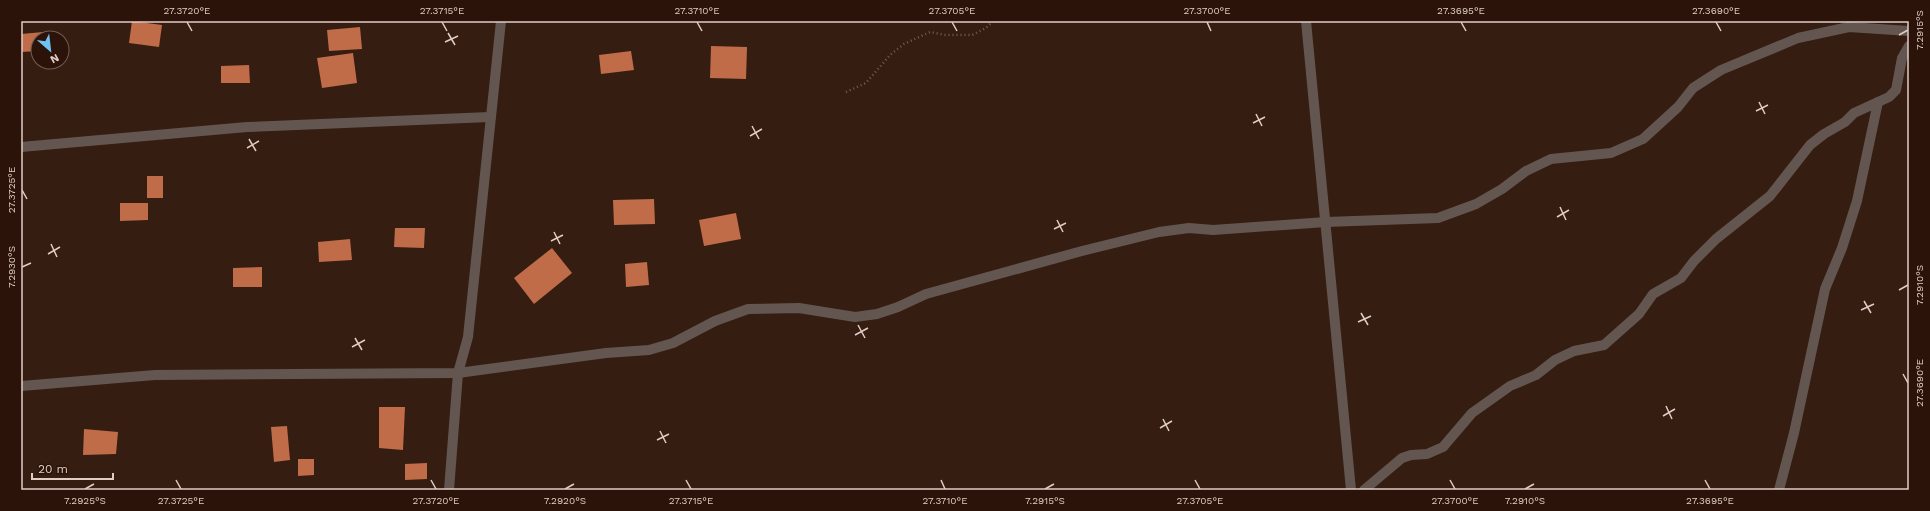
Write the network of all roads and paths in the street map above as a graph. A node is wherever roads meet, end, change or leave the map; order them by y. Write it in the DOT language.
graph roads {
  1 [pos="501,21"];
  2 [pos="993,21"];
  3 [pos="1306,21"];
  4 [pos="1909,31"];
  5 [pos="1909,46"];
  6 [pos="846,92"];
  7 [pos="1878,102"];
  8 [pos="490,117"];
  9 [pos="21,146"];
  10 [pos="1326,222"];
  11 [pos="458,373"];
  12 [pos="21,386"];
  13 [pos="449,490"];
  14 [pos="1351,490"];
  15 [pos="1364,490"];
  16 [pos="1779,490"];
  1 -- 8 [label="street"];
  2 -- 6 [label="path"];
  3 -- 10 [label="street"];
  4 -- 10 [label="street"];
  5 -- 7 [label="street"];
  7 -- 15 [label="street"];
  7 -- 16 [label="street"];
  8 -- 9 [label="street"];
  8 -- 11 [label="street"];
  10 -- 11 [label="street"];
  10 -- 14 [label="street"];
  11 -- 12 [label="street"];
  11 -- 13 [label="street"];
}
